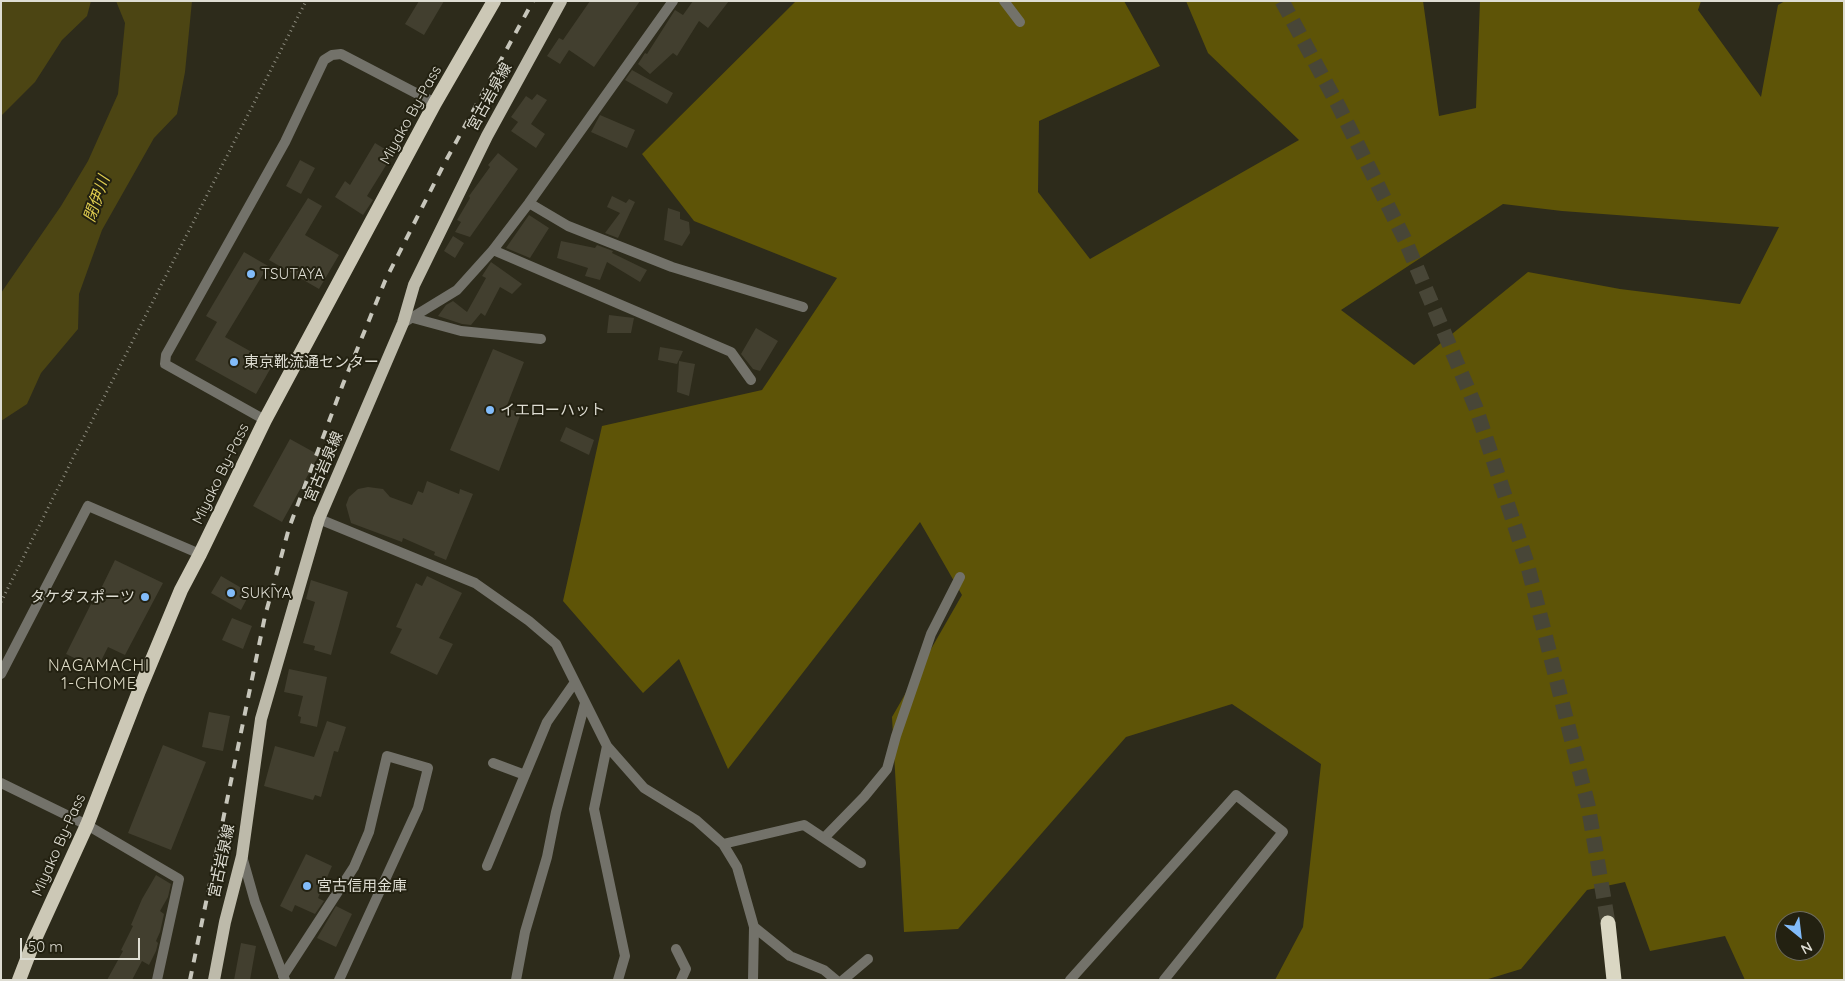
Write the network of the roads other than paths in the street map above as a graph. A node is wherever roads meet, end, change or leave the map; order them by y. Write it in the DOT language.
graph roads {
  1 [pos="494,1"];
  2 [pos="561,1"];
  3 [pos="673,1"];
  4 [pos="1004,1"];
  5 [pos="1020,22"];
  6 [pos="435,103"];
  7 [pos="529,203"];
  8 [pos="493,250"];
  9 [pos="804,307"];
  10 [pos="408,320"];
  11 [pos="541,339"];
  12 [pos="751,380"];
  13 [pos="265,420"];
  14 [pos="319,519"];
  15 [pos="200,554"];
  16 [pos="960,577"];
  17 [pos="1,674"];
  18 [pos="575,682"];
  19 [pos="585,702"];
  20 [pos="607,746"];
  21 [pos="493,763"];
  22 [pos="525,775"];
  23 [pos="1,783"];
  24 [pos="87,825"];
  25 [pos="824,838"];
  26 [pos="723,844"];
  27 [pos="242,856"];
  28 [pos="861,863"];
  29 [pos="487,866"];
  30 [pos="1608,923"];
  31 [pos="754,927"];
  32 [pos="676,949"];
  33 [pos="868,959"];
  34 [pos="284,978"];
  35 [pos="19,980"];
  36 [pos="157,980"];
  37 [pos="214,980"];
  38 [pos="339,980"];
  39 [pos="516,980"];
  40 [pos="618,980"];
  41 [pos="681,980"];
  42 [pos="752,980"];
  43 [pos="836,980"];
  44 [pos="843,980"];
  45 [pos="1070,980"];
  46 [pos="1164,980"];
  47 [pos="1614,980"];
  1 -- 6 [label="highway, Miyako By-Pass"];
  2 -- 10 [label="main road, 宮古岩泉線"];
  3 -- 7 [label="street"];
  4 -- 5 [label="street"];
  6 -- 13 [label="highway, Miyako By-Pass"];
  6 -- 13 [label="street"];
  7 -- 8 [label="street"];
  7 -- 9 [label="street"];
  8 -- 10 [label="street"];
  8 -- 12 [label="street"];
  10 -- 11 [label="street"];
  10 -- 14 [label="main road, 宮古岩泉線"];
  13 -- 15 [label="highway, Miyako By-Pass"];
  14 -- 18 [label="street"];
  14 -- 27 [label="main road, 宮古岩泉線"];
  15 -- 17 [label="street"];
  15 -- 24 [label="highway, Miyako By-Pass"];
  16 -- 25 [label="street"];
  18 -- 19 [label="street"];
  18 -- 22 [label="street"];
  19 -- 20 [label="street"];
  19 -- 39 [label="street"];
  20 -- 26 [label="street"];
  20 -- 40 [label="street"];
  21 -- 22 [label="street"];
  22 -- 29 [label="street"];
  23 -- 24 [label="street"];
  24 -- 35 [label="highway, Miyako By-Pass"];
  24 -- 36 [label="street"];
  25 -- 26 [label="street"];
  25 -- 28 [label="street"];
  26 -- 31 [label="street"];
  27 -- 34 [label="street"];
  27 -- 37 [label="main road, 宮古岩泉線"];
  30 -- 47 [label="highway"];
  31 -- 42 [label="street"];
  31 -- 43 [label="street"];
  32 -- 41 [label="street"];
  33 -- 44 [label="street"];
  34 -- 38 [label="street"];
  45 -- 46 [label="street"];
}
